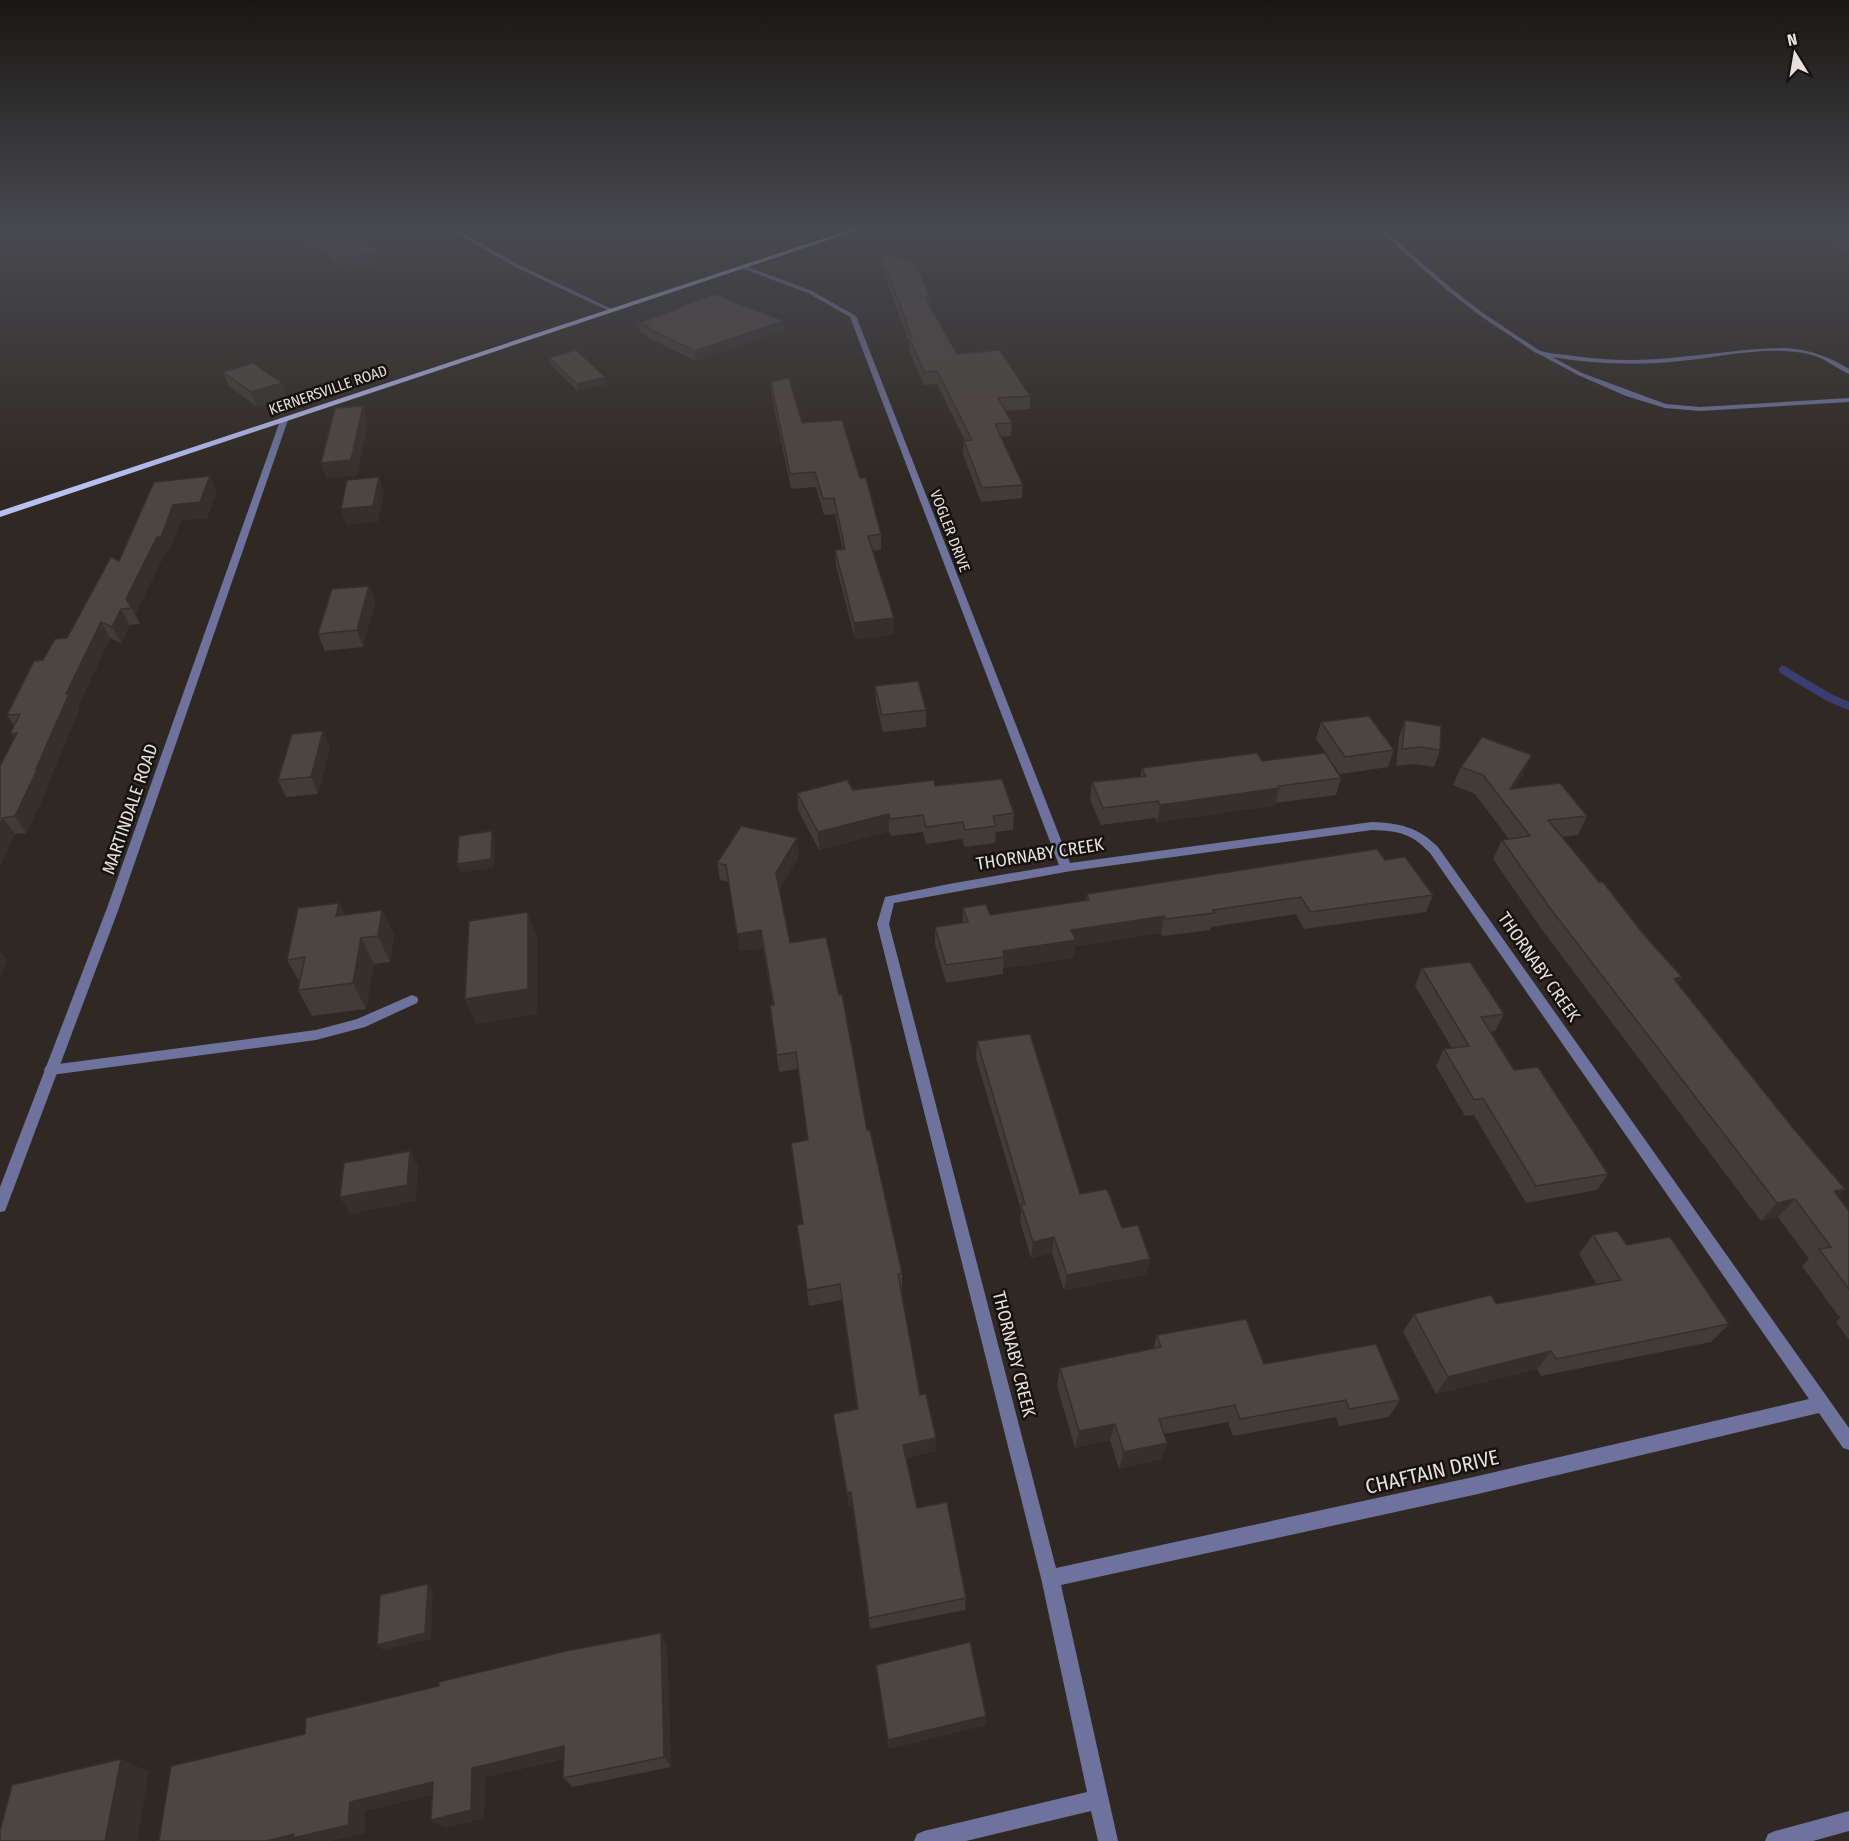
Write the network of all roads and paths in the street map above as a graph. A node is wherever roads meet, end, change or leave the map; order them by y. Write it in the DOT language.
graph roads {
  1 [pos="608,311"];
  2 [pos="845,311"];
  3 [pos="1479,311"];
  4 [pos="1538,352"];
  5 [pos="1849,372"];
  6 [pos="1849,400"];
  7 [pos="284,420"];
  8 [pos="0,514"];
  9 [pos="1066,869"];
  10 [pos="412,1000"];
  11 [pos="51,1070"];
  12 [pos="0,1206"];
  13 [pos="1822,1404"];
  14 [pos="1849,1442"];
  15 [pos="1050,1578"];
  16 [pos="1098,1799"];
  17 [pos="1849,1821"];
  18 [pos="924,1841"];
  19 [pos="1108,1841"];
  20 [pos="1775,1841"];
  1 -- 7 [label="main road, KERNERSVILLE ROAD"];
  2 -- 9 [label="street, VOGLER DRIVE"];
  3 -- 4 [label="street"];
  4 -- 5 [label="street"];
  4 -- 6 [label="street"];
  7 -- 8 [label="main road, KERNERSVILLE ROAD"];
  7 -- 11 [label="street, MARTINDALE ROAD"];
  9 -- 13 [label="street, THORNABY CREEK"];
  9 -- 15 [label="street, THORNABY CREEK"];
  10 -- 11 [label="street"];
  11 -- 12 [label="street, MARTINDALE ROAD"];
  13 -- 14 [label="street, THORNABY CREEK"];
  13 -- 15 [label="street, CHAFTAIN DRIVE"];
  15 -- 16 [label="street, THORNABY CREEK"];
  16 -- 18 [label="street"];
  16 -- 19 [label="street, THORNABY CREEK"];
  17 -- 20 [label="street"];
}
